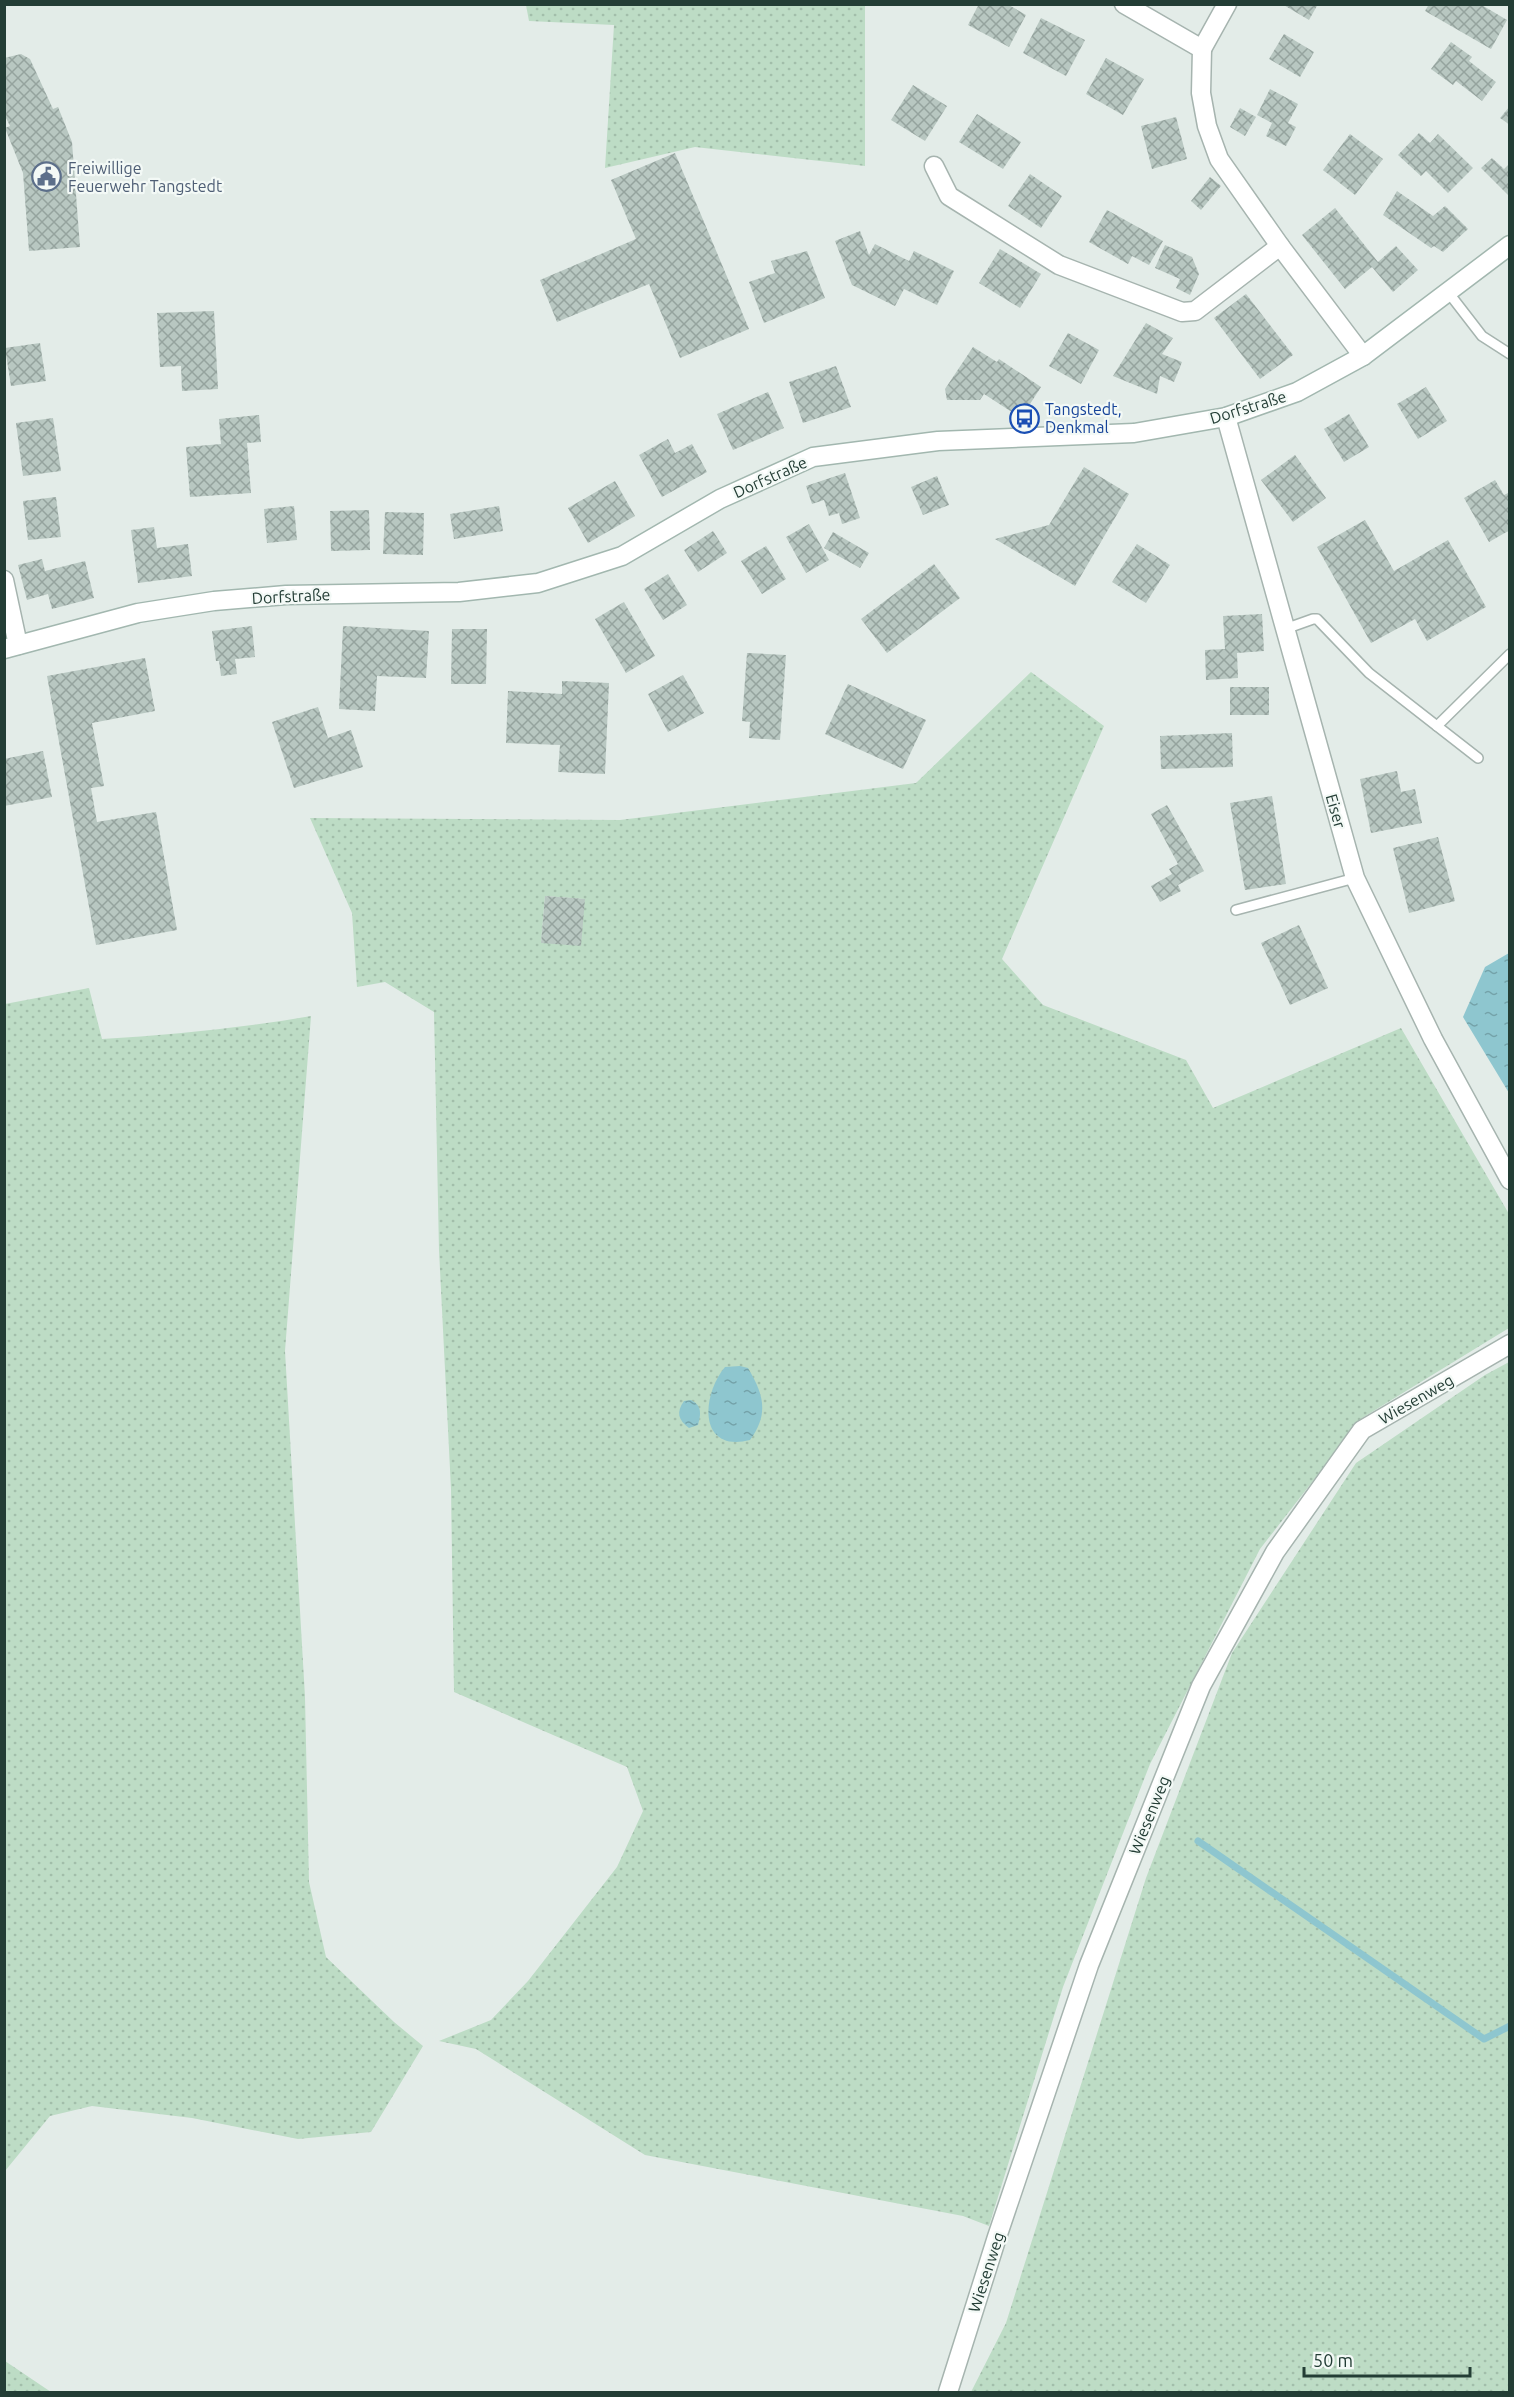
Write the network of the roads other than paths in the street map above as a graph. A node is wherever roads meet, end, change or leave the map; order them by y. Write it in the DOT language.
graph roads {
  1 [pos="1125,4"];
  2 [pos="1227,4"];
  3 [pos="1202,49"];
  4 [pos="934,166"];
  5 [pos="1509,245"];
  6 [pos="1280,246"];
  7 [pos="1448,292"];
  8 [pos="1509,354"];
  9 [pos="1363,356"];
  10 [pos="1226,417"];
  11 [pos="4,580"];
  12 [pos="1285,629"];
  13 [pos="11,647"];
  14 [pos="1509,654"];
  15 [pos="1437,726"];
  16 [pos="1478,758"];
  17 [pos="1355,878"];
  18 [pos="1236,910"];
  19 [pos="1509,1180"];
  20 [pos="1509,1344"];
  21 [pos="948,2392"];
  1 -- 3 [label="street"];
  2 -- 3 [label="street"];
  3 -- 6 [label="street"];
  4 -- 6 [label="street"];
  5 -- 7 [label="street, Dorfstraße"];
  6 -- 9 [label="street"];
  7 -- 8 [label="lane"];
  7 -- 9 [label="street, Dorfstraße"];
  9 -- 10 [label="street, Dorfstraße"];
  10 -- 12 [label="street, Eiser"];
  10 -- 13 [label="street, Dorfstraße"];
  11 -- 13 [label="street"];
  12 -- 15 [label="lane"];
  12 -- 17 [label="street, Eiser"];
  14 -- 15 [label="lane"];
  15 -- 16 [label="lane"];
  17 -- 18 [label="lane"];
  17 -- 19 [label="street, Eiser"];
  20 -- 21 [label="street, Wiesenweg"];
}
